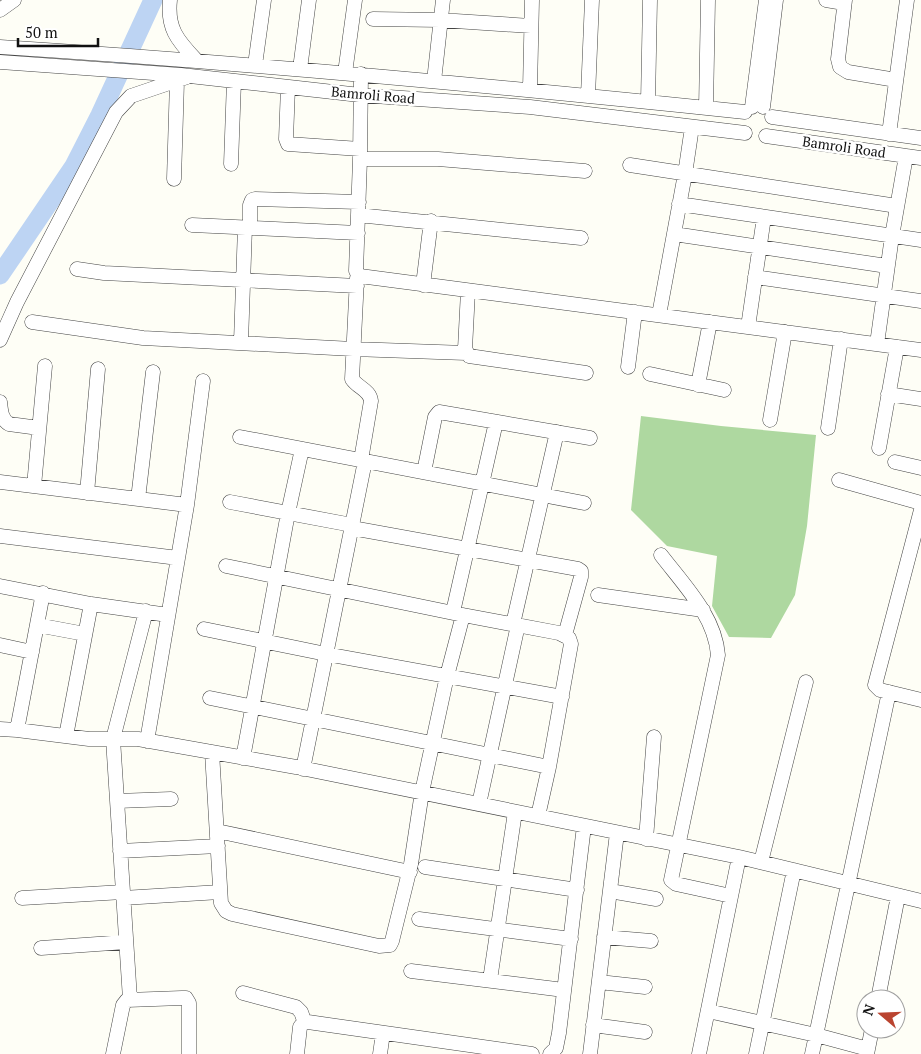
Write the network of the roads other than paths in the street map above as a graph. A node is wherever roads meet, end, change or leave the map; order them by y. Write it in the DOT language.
graph roads {
  1 [pos="14,0"];
  2 [pos="170,0"];
  3 [pos="264,0"];
  4 [pos="310,0"];
  5 [pos="355,0"];
  6 [pos="443,0"];
  7 [pos="532,0"];
  8 [pos="592,0"];
  9 [pos="650,0"];
  10 [pos="708,0"];
  11 [pos="766,0"];
  12 [pos="776,0"];
  13 [pos="826,0"];
  14 [pos="907,0"];
  15 [pos="844,1"];
  16 [pos="0,10"];
  17 [pos="373,20"];
  18 [pos="440,20"];
  19 [pos="531,26"];
  20 [pos="0,46"];
  21 [pos="191,59"];
  22 [pos="0,62"];
  23 [pos="255,65"];
  24 [pos="300,69"];
  25 [pos="345,73"];
  26 [pos="361,74"];
  27 [pos="183,77"];
  28 [pos="896,80"];
  29 [pos="234,81"];
  30 [pos="434,81"];
  31 [pos="288,87"];
  32 [pos="530,89"];
  33 [pos="360,95"];
  34 [pos="588,96"];
  35 [pos="648,102"];
  36 [pos="706,108"];
  37 [pos="758,111"];
  38 [pos="692,127"];
  39 [pos="745,133"];
  40 [pos="889,134"];
  41 [pos="766,136"];
  42 [pos="921,138"];
  43 [pos="360,154"];
  44 [pos="906,156"];
  45 [pos="921,158"];
  46 [pos="231,164"];
  47 [pos="630,165"];
  48 [pos="585,171"];
  49 [pos="685,174"];
  50 [pos="174,180"];
  51 [pos="680,204"];
  52 [pos="897,206"];
  53 [pos="359,208"];
  54 [pos="764,217"];
  55 [pos="431,221"];
  56 [pos="192,225"];
  57 [pos="248,228"];
  58 [pos="358,233"];
  59 [pos="674,234"];
  60 [pos="892,236"];
  61 [pos="582,238"];
  62 [pos="921,240"];
  63 [pos="759,247"];
  64 [pos="887,266"];
  65 [pos="77,269"];
  66 [pos="755,277"];
  67 [pos="242,280"];
  68 [pos="357,280"];
  69 [pos="423,285"];
  70 [pos="468,290"];
  71 [pos="883,295"];
  72 [pos="921,301"];
  73 [pos="635,312"];
  74 [pos="659,315"];
  75 [pos="32,322"];
  76 [pos="710,322"];
  77 [pos="748,327"];
  78 [pos="785,332"];
  79 [pos="0,340"];
  80 [pos="841,340"];
  81 [pos="241,342"];
  82 [pos="877,344"];
  83 [pos="897,347"];
  84 [pos="353,349"];
  85 [pos="921,350"];
  86 [pos="466,353"];
  87 [pos="45,366"];
  88 [pos="628,367"];
  89 [pos="98,369"];
  90 [pos="154,372"];
  91 [pos="586,373"];
  92 [pos="650,374"];
  93 [pos="203,381"];
  94 [pos="698,385"];
  95 [pos="724,390"];
  96 [pos="888,394"];
  97 [pos="921,399"];
  98 [pos="0,402"];
  99 [pos="770,420"];
  100 [pos="496,422"];
  101 [pos="40,428"];
  102 [pos="828,428"];
  103 [pos="557,432"];
  104 [pos="240,437"];
  105 [pos="590,438"];
  106 [pos="878,448"];
  107 [pos="302,449"];
  108 [pos="363,461"];
  109 [pos="895,462"];
  110 [pos="921,468"];
  111 [pos="424,472"];
  112 [pos="839,480"];
  113 [pos="0,482"];
  114 [pos="481,484"];
  115 [pos="34,486"];
  116 [pos="87,492"];
  117 [pos="542,495"];
  118 [pos="138,499"];
  119 [pos="230,502"];
  120 [pos="921,503"];
  121 [pos="584,504"];
  122 [pos="187,505"];
  123 [pos="921,510"];
  124 [pos="288,513"];
  125 [pos="352,527"];
  126 [pos="0,536"];
  127 [pos="466,549"];
  128 [pos="661,555"];
  129 [pos="178,558"];
  130 [pos="528,560"];
  131 [pos="226,566"];
  132 [pos="276,577"];
  133 [pos="0,586"];
  134 [pos="339,590"];
  135 [pos="43,593"];
  136 [pos="598,595"];
  137 [pos="91,604"];
  138 [pos="703,610"];
  139 [pos="146,611"];
  140 [pos="458,614"];
  141 [pos="168,615"];
  142 [pos="37,624"];
  143 [pos="516,624"];
  144 [pos="204,629"];
  145 [pos="85,634"];
  146 [pos="565,635"];
  147 [pos="264,641"];
  148 [pos="0,645"];
  149 [pos="32,652"];
  150 [pos="326,654"];
  151 [pos="447,676"];
  152 [pos="806,682"];
  153 [pos="505,687"];
  154 [pos="889,692"];
  155 [pos="562,697"];
  156 [pos="210,698"];
  157 [pos="921,700"];
  158 [pos="253,707"];
  159 [pos="313,719"];
  160 [pos="0,729"];
  161 [pos="17,730"];
  162 [pos="66,736"];
  163 [pos="654,737"];
  164 [pos="113,739"];
  165 [pos="147,741"];
  166 [pos="433,743"];
  167 [pos="212,752"];
  168 [pos="491,755"];
  169 [pos="242,758"];
  170 [pos="550,767"];
  171 [pos="303,769"];
  172 [pos="422,792"];
  173 [pos="171,799"];
  174 [pos="117,802"];
  175 [pos="479,804"];
  176 [pos="515,812"];
  177 [pos="538,816"];
  178 [pos="584,826"];
  179 [pos="217,831"];
  180 [pos="617,832"];
  181 [pos="646,839"];
  182 [pos="679,845"];
  183 [pos="218,846"];
  184 [pos="120,851"];
  185 [pos="739,857"];
  186 [pos="761,862"];
  187 [pos="425,867"];
  188 [pos="794,870"];
  189 [pos="410,872"];
  190 [pos="505,879"];
  191 [pos="847,884"];
  192 [pos="577,890"];
  193 [pos="610,891"];
  194 [pos="220,892"];
  195 [pos="123,895"];
  196 [pos="731,896"];
  197 [pos="898,896"];
  198 [pos="22,898"];
  199 [pos="656,899"];
  200 [pos="921,901"];
  201 [pos="418,919"];
  202 [pos="498,930"];
  203 [pos="604,937"];
  204 [pos="571,940"];
  205 [pos="126,942"];
  206 [pos="651,942"];
  207 [pos="41,948"];
  208 [pos="411,971"];
  209 [pos="490,980"];
  210 [pos="599,982"];
  211 [pos="645,987"];
  212 [pos="556,989"];
  213 [pos="880,989"];
  214 [pos="243,993"];
  215 [pos="130,1000"];
  216 [pos="708,1011"];
  217 [pos="305,1023"];
  218 [pos="762,1023"];
  219 [pos="593,1025"];
  220 [pos="645,1032"];
  221 [pos="383,1033"];
  222 [pos="816,1035"];
  223 [pos="870,1039"];
  224 [pos="453,1048"];
  225 [pos="867,1052"];
  226 [pos="514,1053"];
  227 [pos="114,1054"];
  228 [pos="189,1054"];
  229 [pos="297,1054"];
  230 [pos="380,1054"];
  231 [pos="532,1054"];
  232 [pos="550,1054"];
  233 [pos="590,1054"];
  234 [pos="699,1054"];
  235 [pos="756,1054"];
  236 [pos="812,1054"];
  1 -- 16 [label="street"];
  2 -- 21 [label="street"];
  3 -- 23 [label="street"];
  4 -- 24 [label="street"];
  5 -- 25 [label="street"];
  6 -- 18 [label="street"];
  7 -- 19 [label="street"];
  8 -- 34 [label="street"];
  9 -- 35 [label="street"];
  10 -- 36 [label="street"];
  11 -- 37 [label="street"];
  12 -- 37 [label="street"];
  13 -- 15 [label="street"];
  14 -- 28 [label="street"];
  15 -- 28 [label="street"];
  17 -- 18 [label="street"];
  18 -- 19 [label="street"];
  18 -- 30 [label="street"];
  19 -- 32 [label="street"];
  20 -- 21 [label="street, Bamroli Road"];
  21 -- 23 [label="street, Bamroli Road"];
  22 -- 27 [label="street, Bamroli Road"];
  23 -- 24 [label="street, Bamroli Road"];
  24 -- 25 [label="street, Bamroli Road"];
  25 -- 26 [label="street, Bamroli Road"];
  26 -- 30 [label="street, Bamroli Road"];
  26 -- 33 [label="street"];
  27 -- 29 [label="street, Bamroli Road"];
  27 -- 50 [label="street"];
  27 -- 79 [label="street"];
  28 -- 40 [label="street"];
  29 -- 31 [label="street, Bamroli Road"];
  29 -- 46 [label="street"];
  30 -- 32 [label="street, Bamroli Road"];
  31 -- 33 [label="street, Bamroli Road"];
  31 -- 43 [label="street"];
  32 -- 34 [label="street, Bamroli Road"];
  33 -- 38 [label="street, Bamroli Road"];
  33 -- 43 [label="street"];
  34 -- 35 [label="street, Bamroli Road"];
  35 -- 36 [label="street, Bamroli Road"];
  36 -- 37 [label="street, Bamroli Road"];
  37 -- 39 [label="street"];
  37 -- 40 [label="street, Bamroli Road"];
  37 -- 41 [label="street"];
  38 -- 39 [label="street, Bamroli Road"];
  38 -- 49 [label="street"];
  39 -- 41 [label="street"];
  40 -- 42 [label="street, Bamroli Road"];
  41 -- 44 [label="street, Bamroli Road"];
  43 -- 48 [label="street"];
  43 -- 53 [label="street"];
  44 -- 45 [label="street, Bamroli Road"];
  44 -- 52 [label="street"];
  47 -- 49 [label="street"];
  49 -- 51 [label="street"];
  49 -- 52 [label="street"];
  51 -- 54 [label="street"];
  51 -- 59 [label="street"];
  52 -- 60 [label="street"];
  53 -- 55 [label="street"];
  53 -- 57 [label="street"];
  53 -- 58 [label="street"];
  54 -- 60 [label="street"];
  54 -- 63 [label="street"];
  55 -- 61 [label="street"];
  55 -- 69 [label="street"];
  56 -- 57 [label="street"];
  57 -- 58 [label="street"];
  57 -- 67 [label="street"];
  58 -- 68 [label="street"];
  59 -- 63 [label="street"];
  59 -- 74 [label="street"];
  60 -- 62 [label="street"];
  60 -- 64 [label="street"];
  63 -- 64 [label="street"];
  63 -- 66 [label="street"];
  64 -- 71 [label="street"];
  65 -- 67 [label="street"];
  66 -- 71 [label="street"];
  66 -- 77 [label="street"];
  67 -- 68 [label="street"];
  67 -- 81 [label="street"];
  68 -- 69 [label="street"];
  68 -- 84 [label="street"];
  69 -- 70 [label="street"];
  70 -- 73 [label="street"];
  70 -- 86 [label="street"];
  71 -- 72 [label="street"];
  71 -- 82 [label="street"];
  73 -- 74 [label="street"];
  73 -- 88 [label="street"];
  74 -- 76 [label="street"];
  75 -- 81 [label="street"];
  76 -- 77 [label="street"];
  76 -- 94 [label="street"];
  77 -- 78 [label="street"];
  78 -- 80 [label="street"];
  78 -- 99 [label="street"];
  80 -- 82 [label="street"];
  80 -- 102 [label="street"];
  81 -- 84 [label="street"];
  82 -- 83 [label="street"];
  83 -- 85 [label="street"];
  83 -- 96 [label="street"];
  84 -- 86 [label="street"];
  84 -- 108 [label="street"];
  86 -- 91 [label="street"];
  87 -- 101 [label="street"];
  89 -- 116 [label="street"];
  90 -- 118 [label="street"];
  92 -- 94 [label="street"];
  93 -- 122 [label="street"];
  94 -- 95 [label="street"];
  96 -- 97 [label="street"];
  96 -- 106 [label="street"];
  98 -- 101 [label="street"];
  100 -- 103 [label="street"];
  100 -- 111 [label="street"];
  100 -- 114 [label="street"];
  101 -- 115 [label="street"];
  103 -- 105 [label="street"];
  103 -- 117 [label="street"];
  104 -- 107 [label="street"];
  107 -- 108 [label="street"];
  107 -- 124 [label="street"];
  108 -- 111 [label="street"];
  108 -- 125 [label="street"];
  109 -- 110 [label="street"];
  111 -- 114 [label="street"];
  112 -- 120 [label="street"];
  113 -- 115 [label="street"];
  114 -- 117 [label="street"];
  114 -- 127 [label="street"];
  115 -- 116 [label="street"];
  116 -- 118 [label="street"];
  117 -- 121 [label="street"];
  117 -- 130 [label="street"];
  118 -- 122 [label="street"];
  119 -- 124 [label="street"];
  122 -- 129 [label="street"];
  123 -- 154 [label="street"];
  124 -- 125 [label="street"];
  124 -- 132 [label="street"];
  125 -- 127 [label="street"];
  125 -- 134 [label="street"];
  126 -- 129 [label="street"];
  127 -- 130 [label="street"];
  127 -- 140 [label="street"];
  128 -- 138 [label="street"];
  129 -- 141 [label="street"];
  130 -- 143 [label="street"];
  130 -- 146 [label="street"];
  131 -- 132 [label="street"];
  132 -- 134 [label="street"];
  132 -- 147 [label="street"];
  133 -- 135 [label="street"];
  134 -- 140 [label="street"];
  134 -- 150 [label="street"];
  135 -- 137 [label="street"];
  135 -- 142 [label="street"];
  136 -- 138 [label="street"];
  137 -- 139 [label="street"];
  137 -- 145 [label="street"];
  138 -- 182 [label="street"];
  139 -- 141 [label="street"];
  139 -- 164 [label="street"];
  140 -- 143 [label="street"];
  140 -- 151 [label="street"];
  141 -- 165 [label="street"];
  142 -- 145 [label="street"];
  142 -- 149 [label="street"];
  143 -- 146 [label="street"];
  143 -- 153 [label="street"];
  144 -- 147 [label="street"];
  145 -- 162 [label="street"];
  146 -- 155 [label="street"];
  147 -- 150 [label="street"];
  147 -- 158 [label="street"];
  148 -- 149 [label="street"];
  149 -- 161 [label="street"];
  150 -- 151 [label="street"];
  150 -- 159 [label="street"];
  151 -- 153 [label="street"];
  151 -- 166 [label="street"];
  152 -- 186 [label="street"];
  153 -- 155 [label="street"];
  153 -- 168 [label="street"];
  154 -- 157 [label="street"];
  154 -- 191 [label="street"];
  155 -- 170 [label="street"];
  156 -- 158 [label="street"];
  158 -- 159 [label="street"];
  158 -- 169 [label="street"];
  159 -- 166 [label="street"];
  159 -- 171 [label="street"];
  160 -- 161 [label="street"];
  161 -- 162 [label="street"];
  162 -- 164 [label="street"];
  163 -- 181 [label="street"];
  164 -- 165 [label="street"];
  164 -- 174 [label="street"];
  165 -- 167 [label="street"];
  166 -- 168 [label="street"];
  166 -- 172 [label="street"];
  167 -- 169 [label="street"];
  167 -- 179 [label="street"];
  168 -- 170 [label="street"];
  168 -- 175 [label="street"];
  169 -- 171 [label="street"];
  170 -- 177 [label="street"];
  171 -- 172 [label="street"];
  172 -- 175 [label="street"];
  172 -- 189 [label="street"];
  173 -- 174 [label="street"];
  174 -- 184 [label="street"];
  175 -- 176 [label="street"];
  176 -- 177 [label="street"];
  176 -- 190 [label="street"];
  177 -- 178 [label="street"];
  178 -- 180 [label="street"];
  178 -- 192 [label="street"];
  179 -- 183 [label="street"];
  179 -- 189 [label="street"];
  180 -- 181 [label="street"];
  180 -- 193 [label="street"];
  181 -- 182 [label="street"];
  182 -- 185 [label="street"];
  182 -- 196 [label="street"];
  183 -- 184 [label="street"];
  183 -- 194 [label="street"];
  184 -- 195 [label="street"];
  185 -- 186 [label="street"];
  185 -- 196 [label="street"];
  186 -- 188 [label="street"];
  187 -- 190 [label="street"];
  188 -- 191 [label="street"];
  188 -- 218 [label="street"];
  189 -- 194 [label="street"];
  190 -- 192 [label="street"];
  190 -- 202 [label="street"];
  191 -- 197 [label="street"];
  191 -- 222 [label="street"];
  192 -- 204 [label="street"];
  193 -- 199 [label="street"];
  193 -- 203 [label="street"];
  194 -- 195 [label="street"];
  195 -- 198 [label="street"];
  195 -- 205 [label="street"];
  196 -- 216 [label="street"];
  197 -- 200 [label="street"];
  197 -- 213 [label="street"];
  201 -- 202 [label="street"];
  202 -- 204 [label="street"];
  202 -- 209 [label="street"];
  203 -- 206 [label="street"];
  203 -- 210 [label="street"];
  204 -- 232 [label="street"];
  205 -- 207 [label="street"];
  205 -- 215 [label="street"];
  208 -- 209 [label="street"];
  209 -- 212 [label="street"];
  210 -- 211 [label="street"];
  210 -- 219 [label="street"];
  214 -- 217 [label="street"];
  215 -- 227 [label="street"];
  215 -- 228 [label="street"];
  216 -- 218 [label="street"];
  216 -- 234 [label="street"];
  217 -- 221 [label="street"];
  217 -- 229 [label="street"];
  218 -- 222 [label="street"];
  218 -- 235 [label="street"];
  219 -- 220 [label="street"];
  219 -- 233 [label="street"];
  221 -- 224 [label="street"];
  221 -- 230 [label="street"];
  222 -- 225 [label="street"];
  222 -- 236 [label="street"];
  223 -- 225 [label="street"];
  224 -- 226 [label="street"];
  226 -- 231 [label="street"];
}
